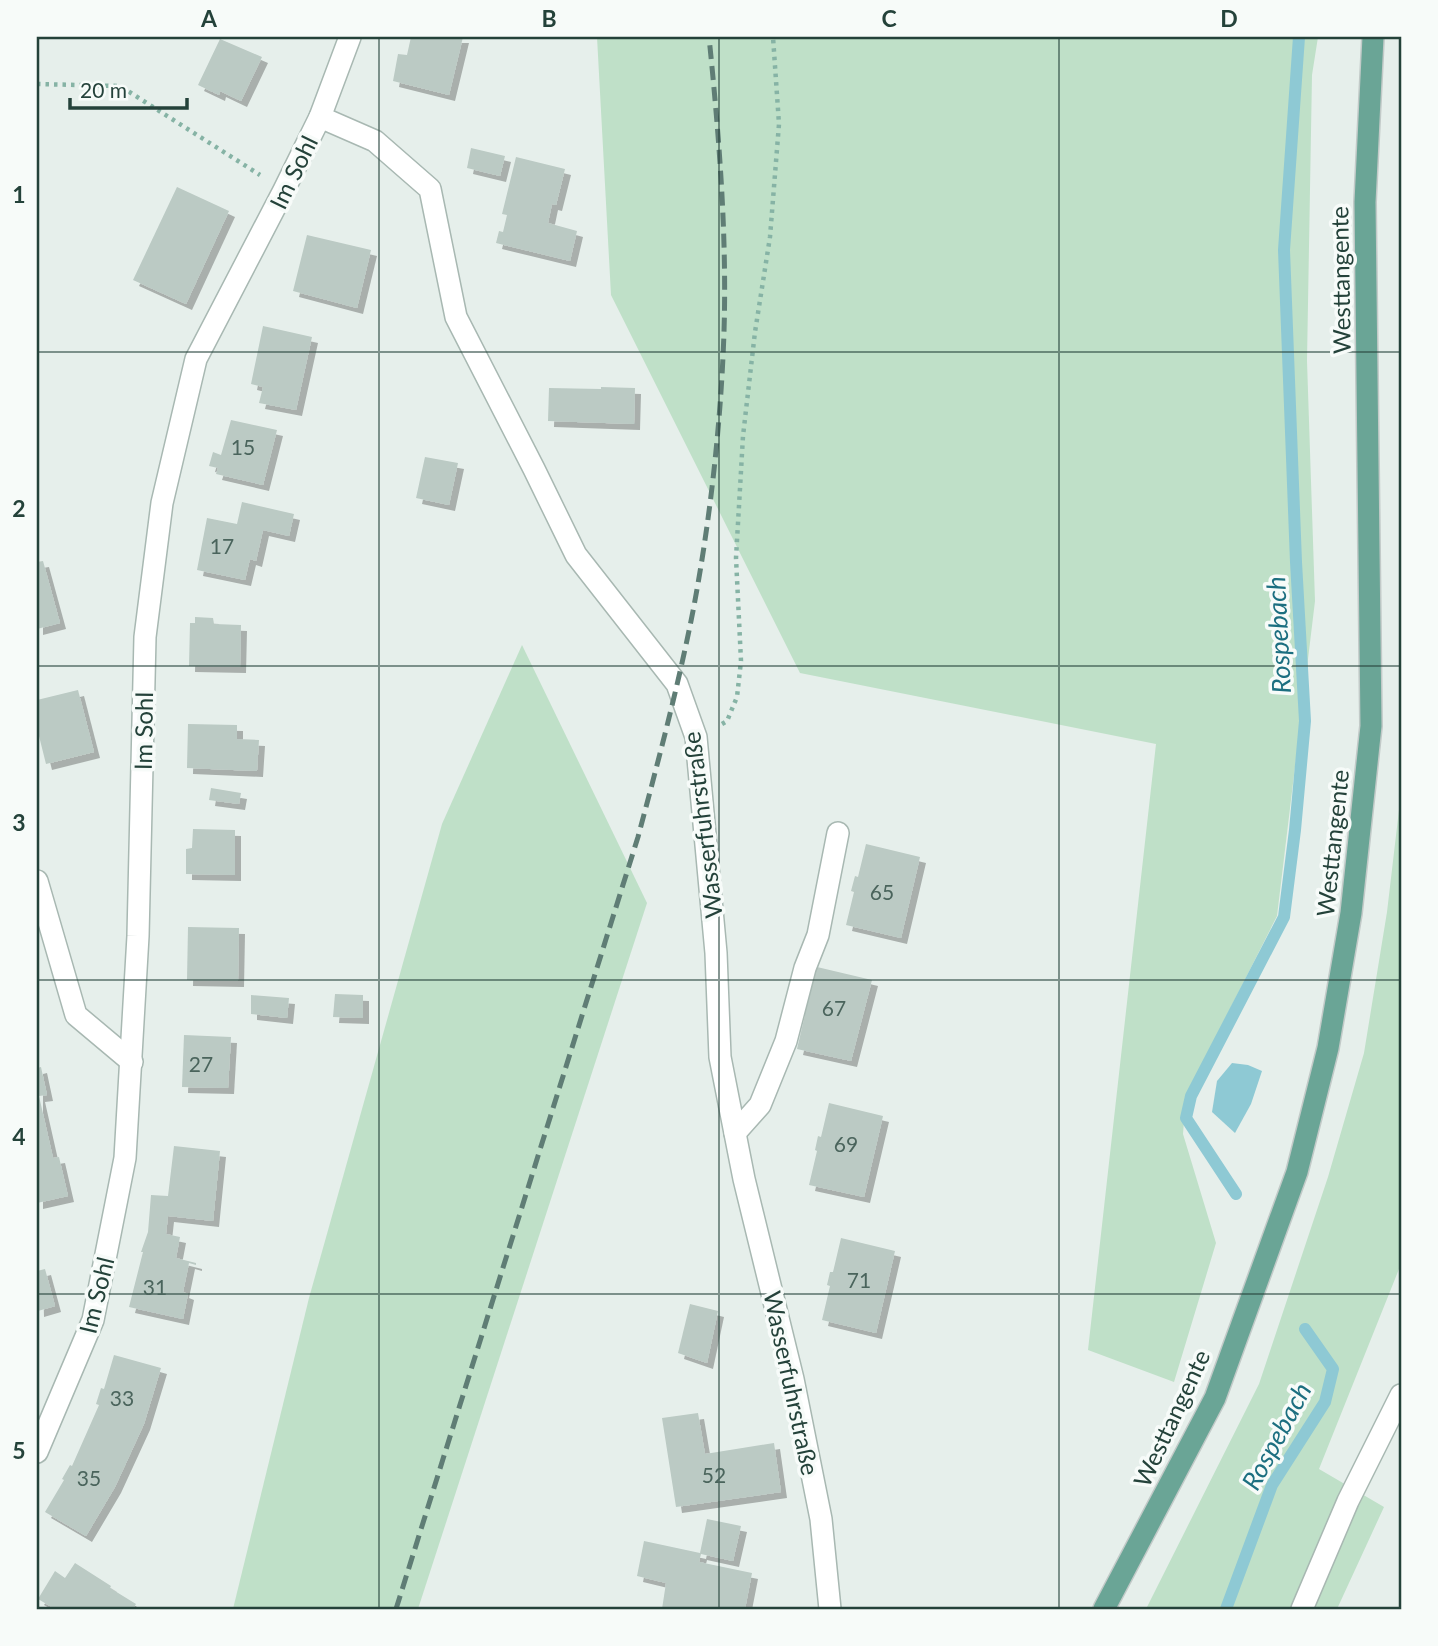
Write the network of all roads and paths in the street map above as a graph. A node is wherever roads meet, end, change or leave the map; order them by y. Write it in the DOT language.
graph roads {
  1 [pos="351,37"];
  2 [pos="773,37"];
  3 [pos="1373,37"];
  4 [pos="37,84"];
  5 [pos="320,117"];
  6 [pos="284,190"];
  7 [pos="696,737"];
  8 [pos="838,833"];
  9 [pos="37,881"];
  10 [pos="132,1062"];
  11 [pos="735,1133"];
  12 [pos="1401,1395"];
  13 [pos="37,1452"];
  14 [pos="830,1609"];
  15 [pos="1104,1609"];
  16 [pos="1302,1609"];
  1 -- 5 [label="street, Im Sohl"];
  2 -- 7 [label="path"];
  3 -- 15 [label="main road, Westtangente"];
  4 -- 6 [label="path"];
  5 -- 6 [label="street, Im Sohl"];
  5 -- 7 [label="street, Wasserfuhrstraße"];
  6 -- 10 [label="street, Im Sohl"];
  7 -- 11 [label="street, Wasserfuhrstraße"];
  8 -- 11 [label="street"];
  9 -- 10 [label="street"];
  10 -- 13 [label="street, Im Sohl"];
  11 -- 14 [label="street, Wasserfuhrstraße"];
  12 -- 16 [label="street"];
}
